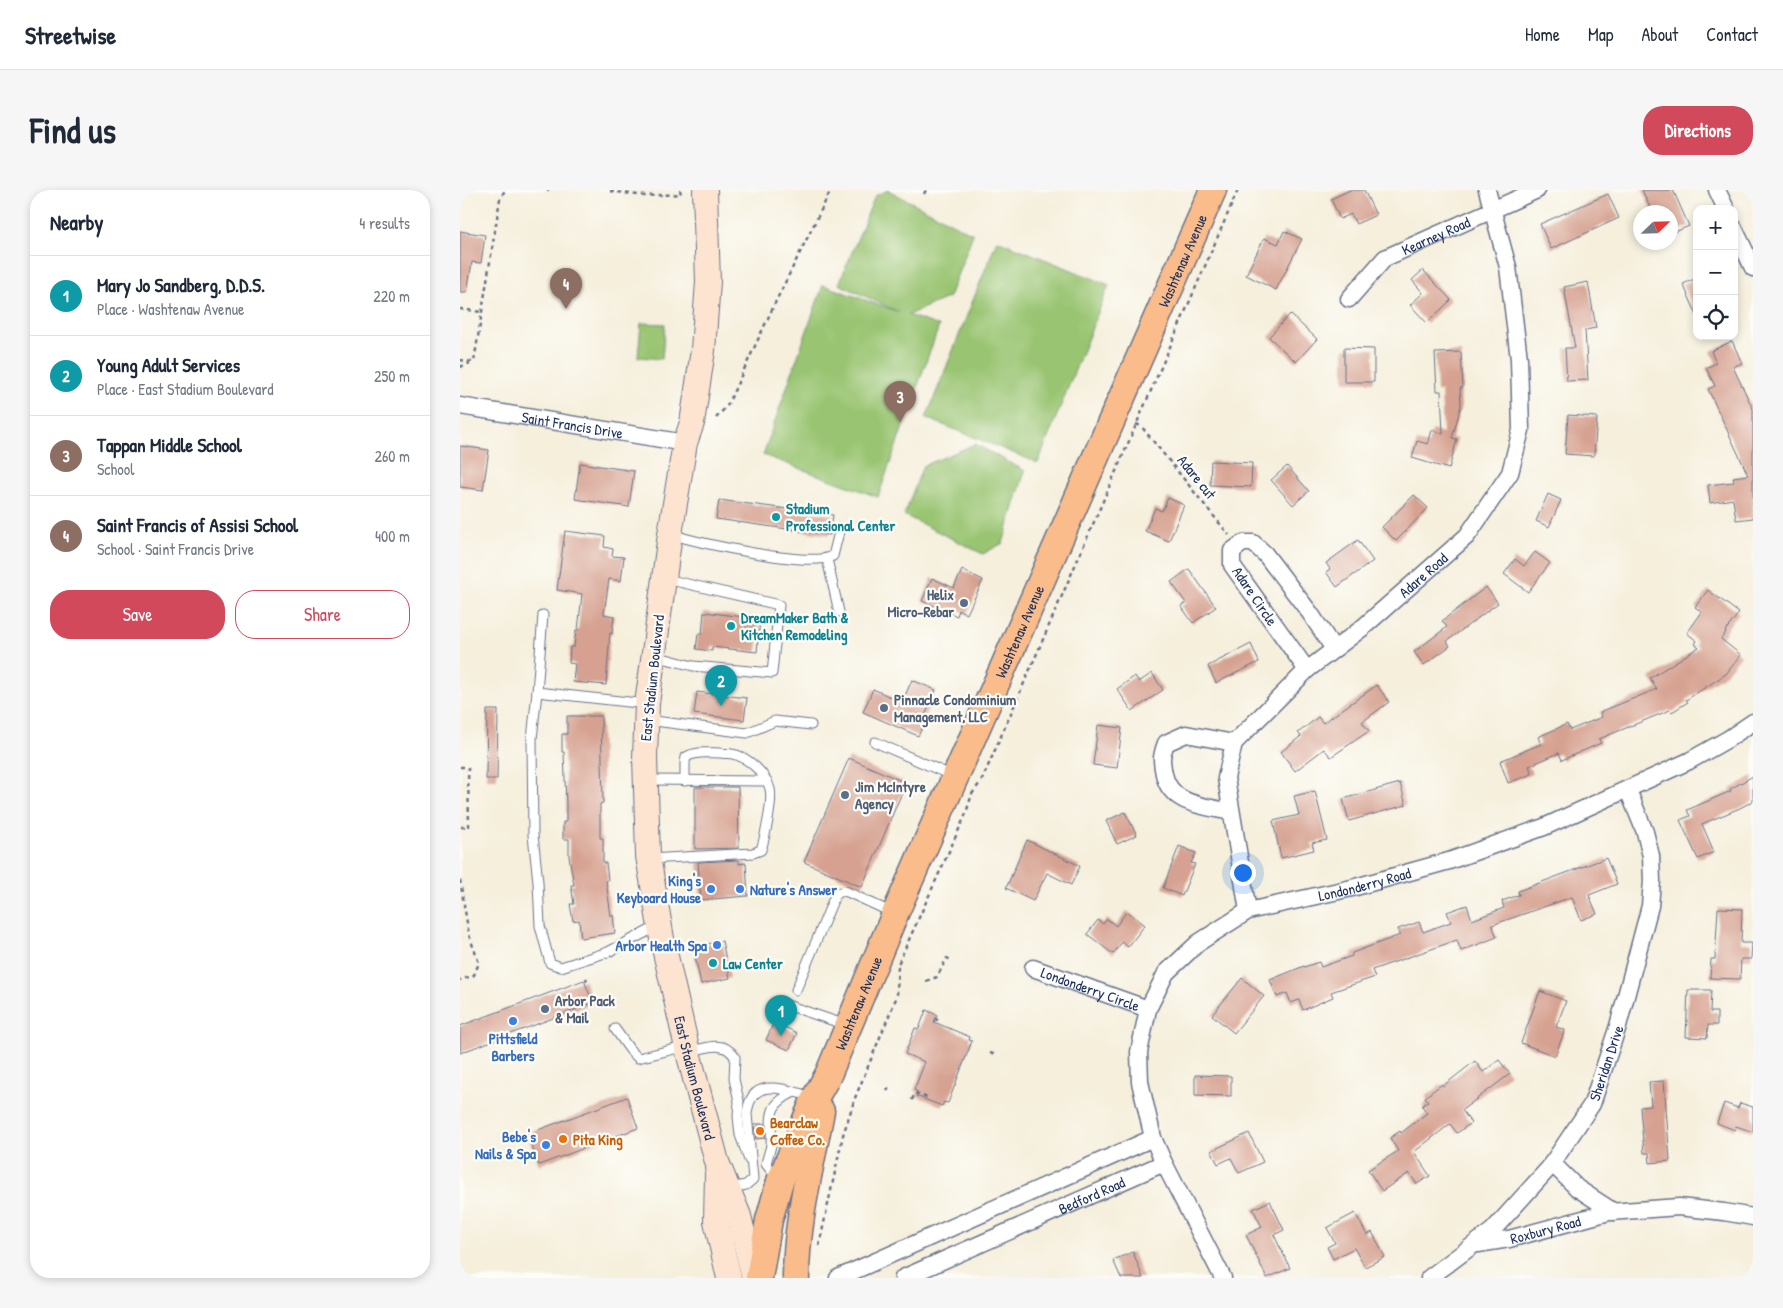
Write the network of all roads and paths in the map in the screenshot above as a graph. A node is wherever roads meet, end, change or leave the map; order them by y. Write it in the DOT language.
graph roads {
  1 [pos="505,190"];
  2 [pos="680,190"];
  3 [pos="705,190"];
  4 [pos="831,190"];
  5 [pos="926,190"];
  6 [pos="1213,190"];
  7 [pos="1238,190"];
  8 [pos="1488,190"];
  9 [pos="1536,190"];
  10 [pos="1717,190"];
  11 [pos="610,191"];
  12 [pos="924,194"];
  13 [pos="1724,205"];
  14 [pos="1493,211"];
  15 [pos="1738,236"];
  16 [pos="1753,268"];
  17 [pos="1349,299"];
  18 [pos="460,309"];
  19 [pos="482,312"];
  20 [pos="460,360"];
  21 [pos="474,362"];
  22 [pos="460,367"];
  23 [pos="460,406"];
  24 [pos="716,418"];
  25 [pos="1136,424"];
  26 [pos="685,443"];
  27 [pos="840,528"];
  28 [pos="670,534"];
  29 [pos="1232,551"];
  30 [pos="827,559"];
  31 [pos="663,578"];
  32 [pos="839,612"];
  33 [pos="543,615"];
  34 [pos="1334,649"];
  35 [pos="653,656"];
  36 [pos="1307,670"];
  37 [pos="538,692"];
  38 [pos="647,712"];
  39 [pos="1753,722"];
  40 [pos="811,726"];
  41 [pos="875,742"];
  42 [pos="1234,743"];
  43 [pos="460,767"];
  44 [pos="956,777"];
  45 [pos="646,780"];
  46 [pos="685,780"];
  47 [pos="767,781"];
  48 [pos="1628,790"];
  49 [pos="1231,812"];
  50 [pos="460,827"];
  51 [pos="649,859"];
  52 [pos="460,880"];
  53 [pos="1248,911"];
  54 [pos="895,914"];
  55 [pos="659,925"];
  56 [pos="951,960"];
  57 [pos="1033,968"];
  58 [pos="460,980"];
  59 [pos="926,981"];
  60 [pos="796,990"];
  61 [pos="787,1005"];
  62 [pos="1148,1009"];
  63 [pos="849,1026"];
  64 [pos="615,1029"];
  65 [pos="688,1049"];
  66 [pos="990,1053"];
  67 [pos="996,1056"];
  68 [pos="828,1075"];
  69 [pos="890,1086"];
  70 [pos="888,1091"];
  71 [pos="805,1095"];
  72 [pos="930,1099"];
  73 [pos="912,1100"];
  74 [pos="739,1101"];
  75 [pos="748,1120"];
  76 [pos="1153,1138"];
  77 [pos="717,1162"];
  78 [pos="1552,1163"];
  79 [pos="1164,1164"];
  80 [pos="753,1172"];
  81 [pos="780,1181"];
  82 [pos="728,1189"];
  83 [pos="1614,1212"];
  84 [pos="1753,1217"];
  85 [pos="936,1234"];
  86 [pos="1474,1244"];
  87 [pos="817,1251"];
  88 [pos="947,1258"];
  89 [pos="729,1278"];
  90 [pos="754,1278"];
  91 [pos="760,1278"];
  92 [pos="796,1278"];
  93 [pos="838,1278"];
  94 [pos="902,1278"];
  95 [pos="1223,1278"];
  96 [pos="1429,1278"];
  1 -- 19 [label="path"];
  2 -- 11 [label="path"];
  3 -- 26 [label="main road, East Stadium Boulevard"];
  4 -- 24 [label="path"];
  5 -- 12 [label="path"];
  6 -- 44 [label="main road, Washtenaw Avenue"];
  7 -- 25 [label="path"];
  8 -- 14 [label="street, Adare Road"];
  9 -- 14 [label="street, Kearney Road"];
  10 -- 13 [label="street"];
  14 -- 17 [label="street, Kearney Road"];
  14 -- 34 [label="street, Adare Road"];
  15 -- 16 [label="street"];
  18 -- 19 [label="path"];
  19 -- 21 [label="path"];
  20 -- 21 [label="path"];
  21 -- 22 [label="path"];
  23 -- 26 [label="street, Saint Francis Drive"];
  25 -- 29 [label="path, Adare cut"];
  25 -- 87 [label="path"];
  26 -- 28 [label="main road, East Stadium Boulevard"];
  27 -- 30 [label="lane"];
  28 -- 30 [label="lane"];
  28 -- 31 [label="main road, East Stadium Boulevard"];
  29 -- 34 [label="street, Adare Circle"];
  29 -- 36 [label="street, Adare Circle"];
  30 -- 32 [label="lane"];
  31 -- 35 [label="main road, East Stadium Boulevard"];
  31 -- 35 [label="lane"];
  33 -- 37 [label="lane"];
  34 -- 36 [label="street, Adare Road"];
  35 -- 38 [label="main road, East Stadium Boulevard"];
  36 -- 42 [label="street, Adare Road"];
  37 -- 38 [label="lane"];
  37 -- 55 [label="lane"];
  38 -- 40 [label="lane"];
  38 -- 45 [label="main road, East Stadium Boulevard"];
  39 -- 48 [label="street, Londonderry Road"];
  41 -- 44 [label="lane"];
  42 -- 49 [label="street"];
  42 -- 49 [label="street"];
  43 -- 50 [label="path"];
  44 -- 54 [label="main road, Washtenaw Avenue"];
  45 -- 46 [label="lane"];
  45 -- 51 [label="main road, East Stadium Boulevard"];
  46 -- 47 [label="lane"];
  46 -- 47 [label="lane"];
  47 -- 51 [label="lane"];
  48 -- 53 [label="street, Londonderry Road"];
  48 -- 78 [label="street, Sheridan Drive"];
  49 -- 53 [label="street"];
  51 -- 55 [label="main road, East Stadium Boulevard"];
  52 -- 58 [label="path"];
  53 -- 62 [label="street, Londonderry Road"];
  54 -- 60 [label="lane"];
  54 -- 63 [label="main road, Washtenaw Avenue"];
  55 -- 65 [label="main road, East Stadium Boulevard"];
  56 -- 59 [label="path"];
  57 -- 62 [label="street, Londonderry Circle"];
  61 -- 63 [label="lane"];
  62 -- 76 [label="street, Londonderry Road"];
  63 -- 68 [label="main road, Washtenaw Avenue"];
  64 -- 65 [label="lane"];
  65 -- 74 [label="lane"];
  65 -- 77 [label="main road, East Stadium Boulevard"];
  66 -- 67 [label="path"];
  68 -- 71 [label="main road, Washtenaw Avenue"];
  68 -- 92 [label="main road, Washtenaw Avenue"];
  69 -- 70 [label="path"];
  71 -- 75 [label="lane"];
  71 -- 81 [label="main road, Washtenaw Avenue"];
  71 -- 81 [label="lane"];
  72 -- 73 [label="path"];
  74 -- 75 [label="lane"];
  74 -- 80 [label="lane"];
  75 -- 80 [label="lane"];
  76 -- 79 [label="street, Londonderry Road"];
  76 -- 85 [label="street, Bedford Road"];
  77 -- 82 [label="main road, East Stadium Boulevard"];
  77 -- 89 [label="main road, East Stadium Boulevard"];
  78 -- 83 [label="street, Roxbury Road"];
  78 -- 86 [label="street, Sheridan Drive"];
  79 -- 88 [label="street, Bedford Road"];
  79 -- 95 [label="street"];
  80 -- 82 [label="lane"];
  81 -- 91 [label="main road, Washtenaw Avenue"];
  82 -- 90 [label="main road, East Stadium Boulevard"];
  83 -- 84 [label="street, Roxbury Road"];
  83 -- 86 [label="street, Roxbury Road"];
  85 -- 88 [label="street"];
  85 -- 93 [label="street, Bedford Road"];
  86 -- 96 [label="street, Sheridan Drive"];
  88 -- 94 [label="street, Bedford Road"];
}
